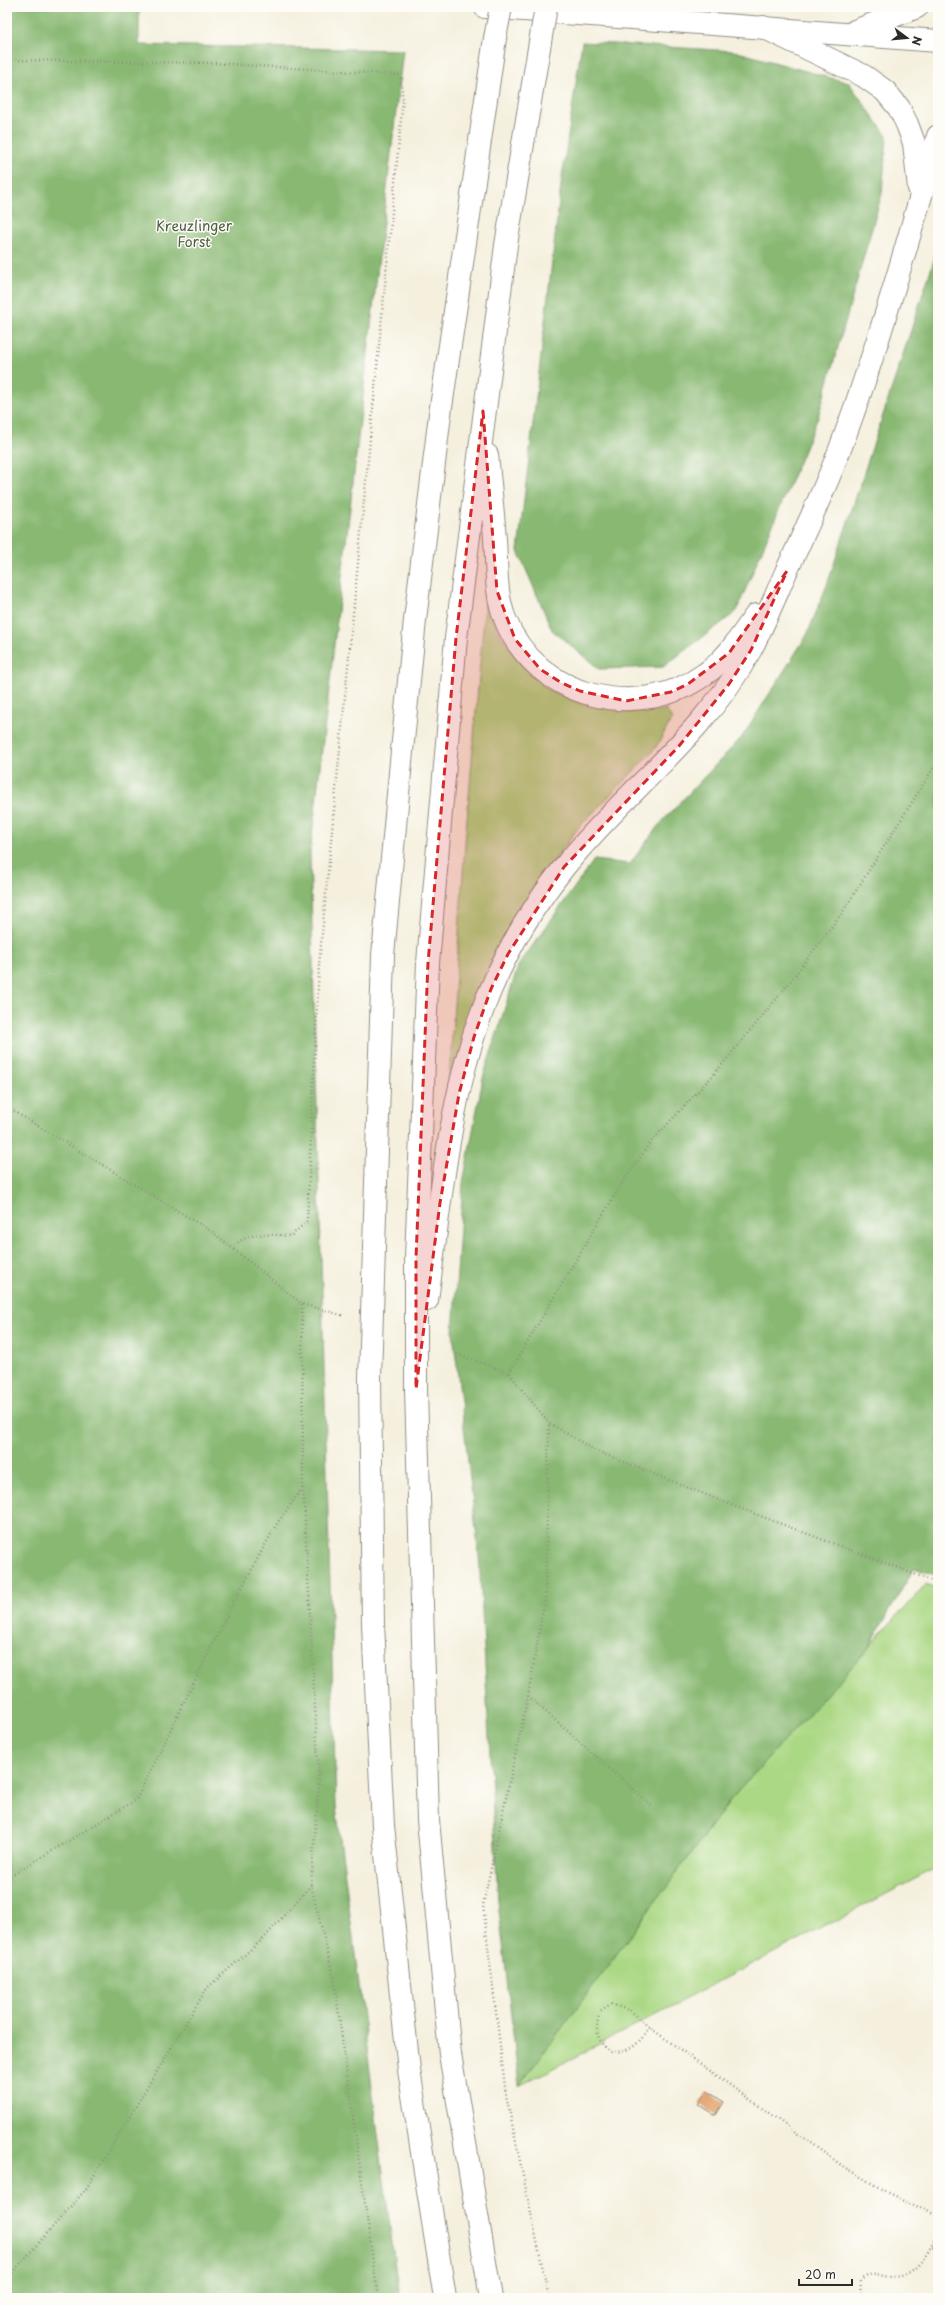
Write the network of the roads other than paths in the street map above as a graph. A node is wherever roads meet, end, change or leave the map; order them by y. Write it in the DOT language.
graph roads {
  1 [pos="485,7"];
  2 [pos="501,7"];
  3 [pos="546,7"];
  4 [pos="917,7"];
  5 [pos="763,27"];
  6 [pos="848,34"];
  7 [pos="938,41"];
  8 [pos="938,136"];
  9 [pos="934,162"];
  10 [pos="920,197"];
  11 [pos="483,411"];
  12 [pos="787,571"];
  13 [pos="416,1389"];
  14 [pos="445,2298"];
  15 [pos="491,2298"];
  1 -- 5 [label="main road"];
  2 -- 14 [label="main road, bridge"];
  3 -- 11 [label="main road, bridge"];
  4 -- 6 [label="main road"];
  5 -- 6 [label="main road"];
  5 -- 10 [label="main road"];
  6 -- 7 [label="main road"];
  8 -- 9 [label="main road"];
  9 -- 10 [label="main road"];
  10 -- 12 [label="main road"];
  11 -- 12 [label="main road"];
  11 -- 13 [label="main road"];
  12 -- 13 [label="main road"];
  13 -- 15 [label="main road"];
}
